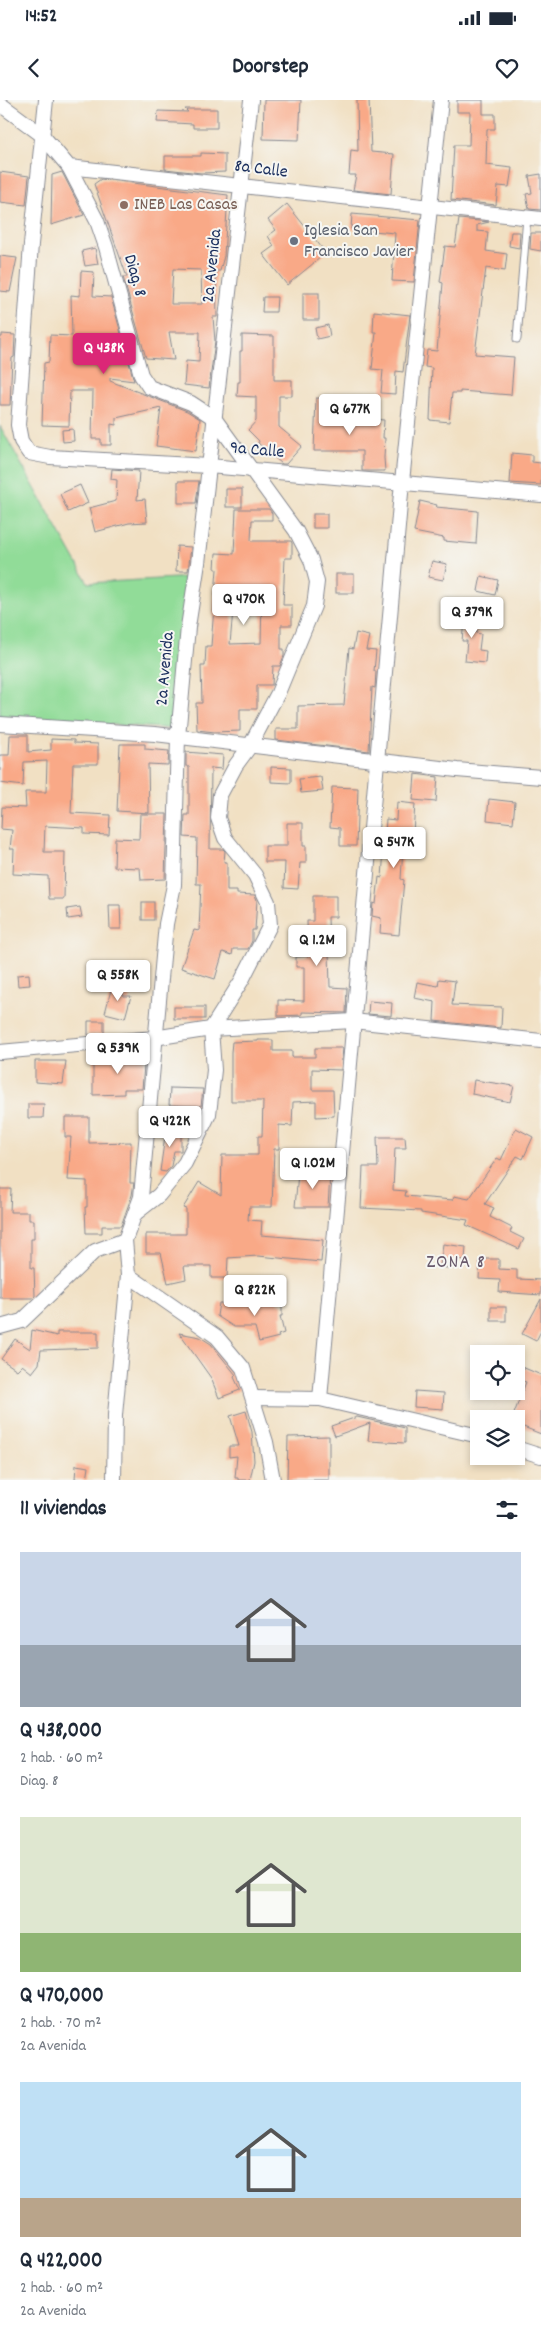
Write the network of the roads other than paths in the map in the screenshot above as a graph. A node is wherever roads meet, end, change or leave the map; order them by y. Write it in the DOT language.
graph roads {
  1 [pos="46,100"];
  2 [pos="251,100"];
  3 [pos="441,100"];
  4 [pos="0,104"];
  5 [pos="42,135"];
  6 [pos="69,166"];
  7 [pos="240,186"];
  8 [pos="432,205"];
  9 [pos="534,218"];
  10 [pos="517,340"];
  11 [pos="214,418"];
  12 [pos="209,466"];
  13 [pos="253,470"];
  14 [pos="402,482"];
  15 [pos="541,495"];
  16 [pos="0,724"];
  17 [pos="178,737"];
  18 [pos="250,746"];
  19 [pos="378,759"];
  20 [pos="541,778"];
  21 [pos="353,1020"];
  22 [pos="211,1029"];
  23 [pos="154,1038"];
  24 [pos="541,1041"];
  25 [pos="0,1052"];
  26 [pos="135,1214"];
  27 [pos="125,1240"];
  28 [pos="128,1275"];
  29 [pos="0,1328"];
  30 [pos="254,1398"];
  31 [pos="320,1399"];
  32 [pos="470,1434"];
  33 [pos="525,1451"];
  34 [pos="541,1456"];
  35 [pos="114,1480"];
  36 [pos="273,1480"];
  1 -- 5 [label="street"];
  2 -- 7 [label="street, 2a Avenida"];
  3 -- 8 [label="street"];
  4 -- 5 [label="street"];
  5 -- 6 [label="street"];
  5 -- 12 [label="street, 9a Calle"];
  6 -- 7 [label="street, 8a Calle"];
  6 -- 11 [label="street, Diag. 8"];
  7 -- 8 [label="street, 8a Calle"];
  7 -- 11 [label="street, 2a Avenida"];
  8 -- 9 [label="street, 8a Calle"];
  8 -- 14 [label="street"];
  9 -- 10 [label="lane"];
  11 -- 12 [label="street, 2a Avenida"];
  11 -- 13 [label="street"];
  12 -- 13 [label="street, 9a Calle"];
  12 -- 17 [label="street, 2a Avenida"];
  13 -- 14 [label="street, 9a Calle"];
  13 -- 18 [label="street"];
  14 -- 15 [label="street, 9a Calle"];
  14 -- 19 [label="street"];
  16 -- 17 [label="street"];
  17 -- 18 [label="street"];
  17 -- 23 [label="street, 2a Avenida"];
  18 -- 19 [label="street"];
  18 -- 22 [label="street"];
  19 -- 20 [label="street"];
  19 -- 21 [label="street"];
  21 -- 22 [label="street"];
  21 -- 24 [label="street"];
  21 -- 31 [label="street"];
  22 -- 23 [label="street"];
  22 -- 26 [label="street"];
  23 -- 25 [label="street"];
  23 -- 26 [label="street, 2a Avenida"];
  26 -- 27 [label="street, 2a Avenida"];
  27 -- 28 [label="street"];
  27 -- 29 [label="street"];
  28 -- 30 [label="street"];
  28 -- 35 [label="street"];
  30 -- 31 [label="street"];
  30 -- 36 [label="street"];
  31 -- 32 [label="street"];
  33 -- 34 [label="street"];
}
